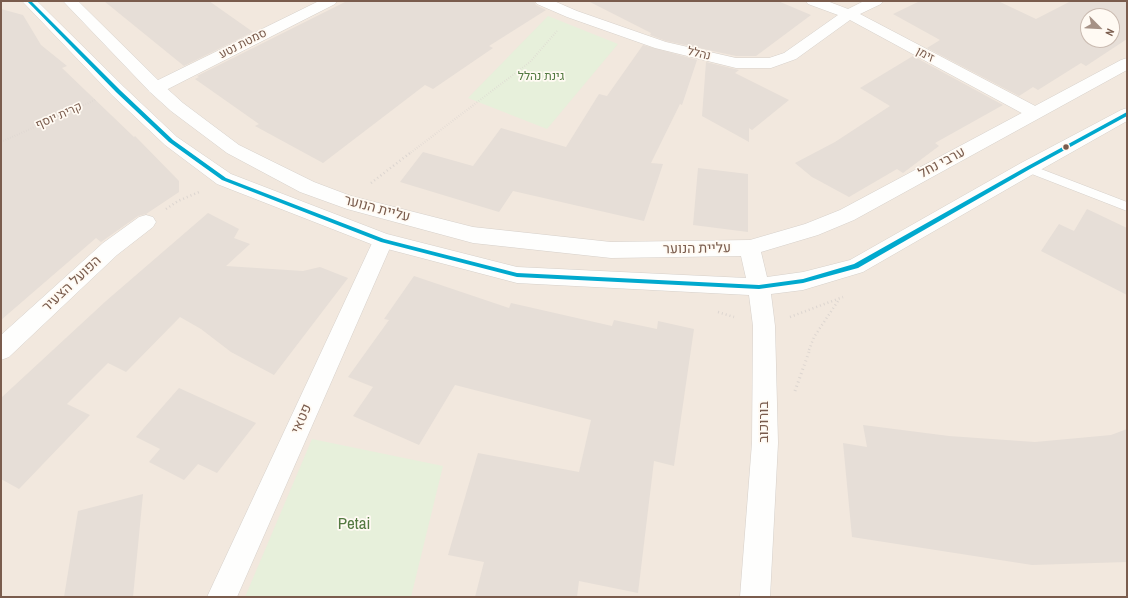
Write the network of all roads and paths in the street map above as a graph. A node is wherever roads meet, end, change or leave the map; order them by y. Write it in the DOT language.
graph roads {
  1 [pos="29,1"];
  2 [pos="70,1"];
  3 [pos="330,1"];
  4 [pos="542,1"];
  5 [pos="813,1"];
  6 [pos="876,1"];
  7 [pos="572,14"];
  8 [pos="849,14"];
  9 [pos="1127,63"];
  10 [pos="156,88"];
  11 [pos="118,90"];
  12 [pos="1035,113"];
  13 [pos="1127,114"];
  14 [pos="1,142"];
  15 [pos="1028,168"];
  16 [pos="224,179"];
  17 [pos="347,202"];
  18 [pos="1127,207"];
  19 [pos="146,222"];
  20 [pos="383,241"];
  21 [pos="750,248"];
  22 [pos="759,287"];
  23 [pos="1,350"];
  24 [pos="222,597"];
  25 [pos="755,597"];
  1 -- 11 [label="street, עליית הנוער"];
  2 -- 10 [label="street, עליית הנוער"];
  3 -- 10 [label="street, סמטת נטע"];
  4 -- 7 [label="street, נהלל"];
  5 -- 8 [label="street, זימן"];
  6 -- 8 [label="street, נהלל"];
  7 -- 8 [label="street, נהלל"];
  7 -- 17 [label="path"];
  8 -- 12 [label="street, זימן"];
  9 -- 12 [label="street, ערבי נחל"];
  10 -- 17 [label="street, עליית הנוער"];
  11 -- 14 [label="path, קרית יוסף"];
  11 -- 16 [label="street, עליית הנוער"];
  12 -- 21 [label="street, ערבי נחל"];
  13 -- 15 [label="street"];
  15 -- 18 [label="lane"];
  15 -- 22 [label="street"];
  16 -- 19 [label="path"];
  16 -- 20 [label="street, עליית הנוער"];
  17 -- 21 [label="street, עליית הנוער"];
  19 -- 23 [label="street, הפועל הצעיר"];
  20 -- 22 [label="street, עליית הנוער"];
  20 -- 24 [label="street, פטאי"];
  21 -- 22 [label="street, בורוכוב"];
  22 -- 25 [label="street, בורוכוב"];
}
